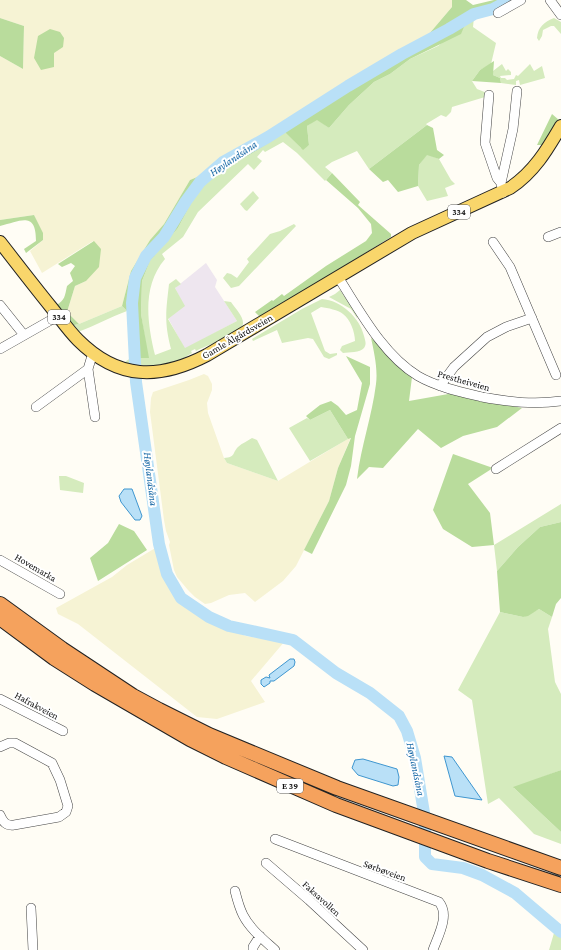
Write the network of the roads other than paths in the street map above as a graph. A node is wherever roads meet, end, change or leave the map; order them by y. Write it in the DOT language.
graph roads {
  1 [pos="521,0"];
  2 [pos="550,0"];
  3 [pos="498,13"];
  4 [pos="561,15"];
  5 [pos="517,91"];
  6 [pos="489,95"];
  7 [pos="561,126"];
  8 [pos="502,188"];
  9 [pos="561,232"];
  10 [pos="548,237"];
  11 [pos="0,242"];
  12 [pos="493,242"];
  13 [pos="338,277"];
  14 [pos="0,305"];
  15 [pos="58,316"];
  16 [pos="532,318"];
  17 [pos="24,335"];
  18 [pos="0,349"];
  19 [pos="94,354"];
  20 [pos="88,369"];
  21 [pos="556,375"];
  22 [pos="440,386"];
  23 [pos="561,401"];
  24 [pos="36,407"];
  25 [pos="95,417"];
  26 [pos="561,428"];
  27 [pos="496,469"];
  28 [pos="0,560"];
  29 [pos="60,594"];
  30 [pos="0,604"];
  31 [pos="0,618"];
  32 [pos="0,699"];
  33 [pos="63,731"];
  34 [pos="193,734"];
  35 [pos="206,741"];
  36 [pos="0,747"];
  37 [pos="0,815"];
  38 [pos="275,839"];
  39 [pos="266,863"];
  40 [pos="561,868"];
  41 [pos="561,885"];
  42 [pos="235,891"];
  43 [pos="31,908"];
  44 [pos="260,936"];
  45 [pos="33,950"];
  46 [pos="254,950"];
  47 [pos="275,950"];
  48 [pos="363,950"];
  49 [pos="433,950"];
  1 -- 3 [label="street"];
  2 -- 4 [label="street"];
  5 -- 8 [label="street"];
  6 -- 8 [label="street"];
  7 -- 8 [label="main road, Gamle Ålgårdsveien / 334"];
  8 -- 13 [label="main road, Gamle Ålgårdsveien / 334"];
  9 -- 10 [label="street"];
  11 -- 15 [label="main road, Gamle Ålgårdsveien / 334"];
  12 -- 16 [label="street"];
  13 -- 19 [label="main road, Gamle Ålgårdsveien / 334"];
  13 -- 22 [label="street, Prestheiveien"];
  14 -- 17 [label="street"];
  15 -- 17 [label="street"];
  15 -- 19 [label="main road, Gamle Ålgårdsveien / 334"];
  16 -- 21 [label="street"];
  16 -- 22 [label="street"];
  17 -- 18 [label="street"];
  19 -- 20 [label="street"];
  20 -- 24 [label="street"];
  20 -- 25 [label="street"];
  22 -- 23 [label="street, Prestheiveien"];
  26 -- 27 [label="street"];
  28 -- 29 [label="street, Hovemarka"];
  30 -- 34 [label="highway, E 39"];
  31 -- 34 [label="highway, E 39"];
  32 -- 33 [label="street, Hafrakveien"];
  34 -- 35 [label="highway, E 39"];
  35 -- 40 [label="highway, E 39"];
  35 -- 41 [label="highway, E 39"];
  36 -- 37 [label="street"];
  38 -- 49 [label="street, Sørbøveien"];
  39 -- 48 [label="street, Faksavollen"];
  42 -- 44 [label="street"];
  43 -- 45 [label="street"];
  44 -- 46 [label="street"];
  44 -- 47 [label="street"];
}
